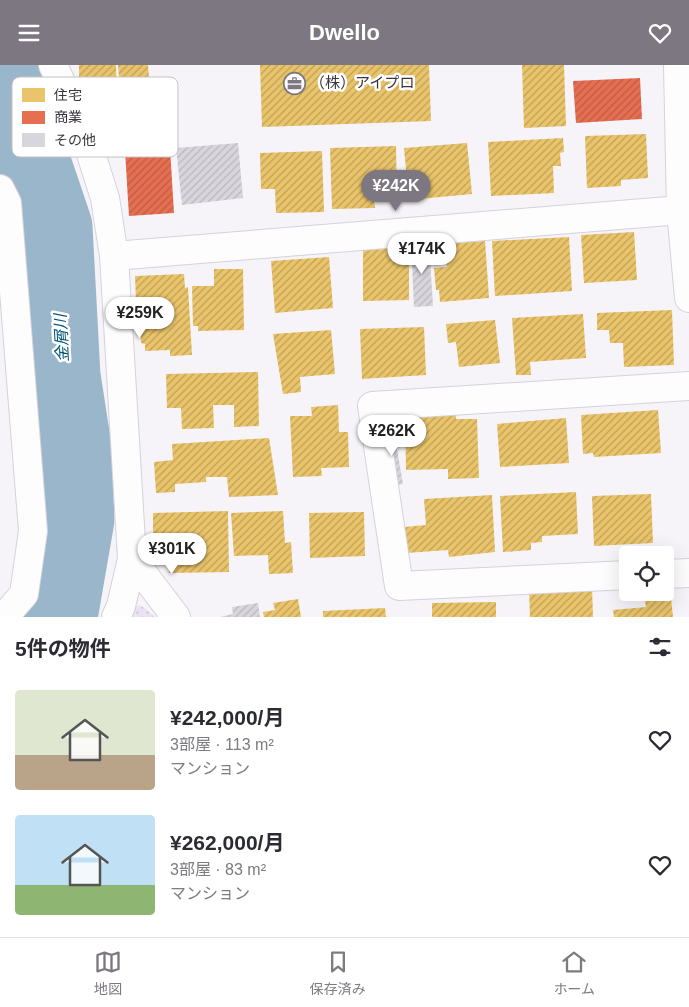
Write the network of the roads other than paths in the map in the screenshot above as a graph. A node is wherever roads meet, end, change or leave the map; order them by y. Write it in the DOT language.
graph roads {
  1 [pos="53,65"];
  2 [pos="678,65"];
  3 [pos="58,77"];
  4 [pos="92,157"];
  5 [pos="0,189"];
  6 [pos="681,210"];
  7 [pos="114,256"];
  8 [pos="689,290"];
  9 [pos="689,386"];
  10 [pos="132,559"];
  11 [pos="689,573"];
  12 [pos="674,574"];
  13 [pos="619,575"];
  14 [pos="4,617"];
  15 [pos="116,617"];
  16 [pos="176,617"];
  1 -- 3 [label="street"];
  2 -- 6 [label="street"];
  4 -- 7 [label="street"];
  5 -- 14 [label="street"];
  6 -- 7 [label="street"];
  6 -- 8 [label="street"];
  7 -- 10 [label="street"];
  9 -- 13 [label="street"];
  10 -- 15 [label="street"];
  10 -- 16 [label="street"];
  11 -- 12 [label="street"];
}
